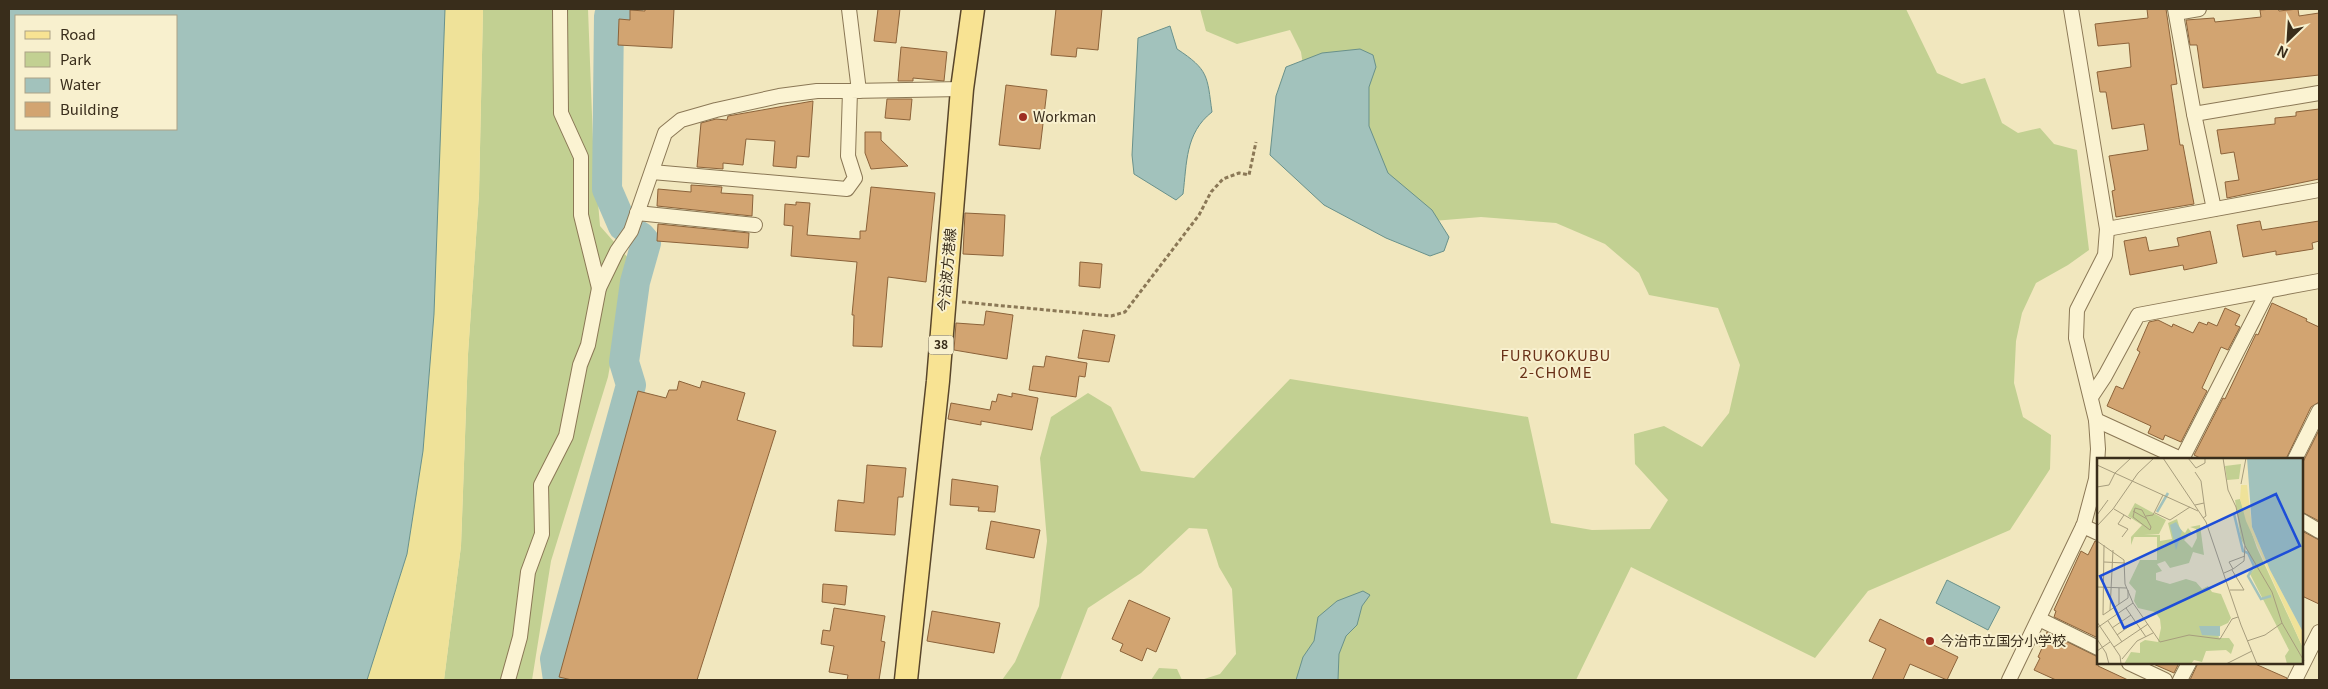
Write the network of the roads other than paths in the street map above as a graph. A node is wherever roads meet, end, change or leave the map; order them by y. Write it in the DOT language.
graph roads {
  1 [pos="560,9"];
  2 [pos="849,9"];
  3 [pos="974,9"];
  4 [pos="2071,9"];
  5 [pos="2199,9"];
  6 [pos="2176,11"];
  7 [pos="962,88"];
  8 [pos="855,91"];
  9 [pos="2319,93"];
  10 [pos="2194,114"];
  11 [pos="652,172"];
  12 [pos="2319,190"];
  13 [pos="2214,209"];
  14 [pos="637,213"];
  15 [pos="755,225"];
  16 [pos="2107,229"];
  17 [pos="2319,281"];
  18 [pos="599,288"];
  19 [pos="2268,291"];
  20 [pos="2091,397"];
  21 [pos="2319,411"];
  22 [pos="2096,420"];
  23 [pos="2097,458"];
  24 [pos="2180,458"];
  25 [pos="2183,458"];
  26 [pos="2296,458"];
  27 [pos="2097,464"];
  28 [pos="2303,522"];
  29 [pos="2083,526"];
  30 [pos="2319,531"];
  31 [pos="2097,533"];
  32 [pos="2039,619"];
  33 [pos="2319,632"];
  34 [pos="2097,648"];
  35 [pos="2131,664"];
  36 [pos="2189,664"];
  37 [pos="508,680"];
  38 [pos="906,680"];
  39 [pos="2009,680"];
  40 [pos="2165,680"];
  41 [pos="2180,680"];
  42 [pos="2295,680"];
  1 -- 18 [label="street"];
  2 -- 8 [label="street"];
  3 -- 7 [label="main road, 今治波方港線 / 38"];
  4 -- 16 [label="street"];
  5 -- 6 [label="street"];
  6 -- 10 [label="street"];
  7 -- 8 [label="street"];
  7 -- 38 [label="main road, 今治波方港線 / 38"];
  8 -- 11 [label="street"];
  8 -- 11 [label="street"];
  9 -- 10 [label="street"];
  10 -- 13 [label="street"];
  11 -- 14 [label="street"];
  12 -- 13 [label="street"];
  13 -- 16 [label="street"];
  14 -- 15 [label="street"];
  14 -- 18 [label="street"];
  16 -- 20 [label="street"];
  17 -- 19 [label="street"];
  18 -- 37 [label="street"];
  19 -- 20 [label="street"];
  19 -- 25 [label="street"];
  20 -- 22 [label="street"];
  21 -- 26 [label="street"];
  22 -- 23 [label="street"];
  22 -- 24 [label="street"];
  27 -- 29 [label="street"];
  28 -- 30 [label="street"];
  29 -- 31 [label="street"];
  29 -- 32 [label="street"];
  32 -- 34 [label="street"];
  32 -- 39 [label="street"];
  33 -- 42 [label="street"];
  35 -- 40 [label="street"];
  36 -- 41 [label="street"];
}
